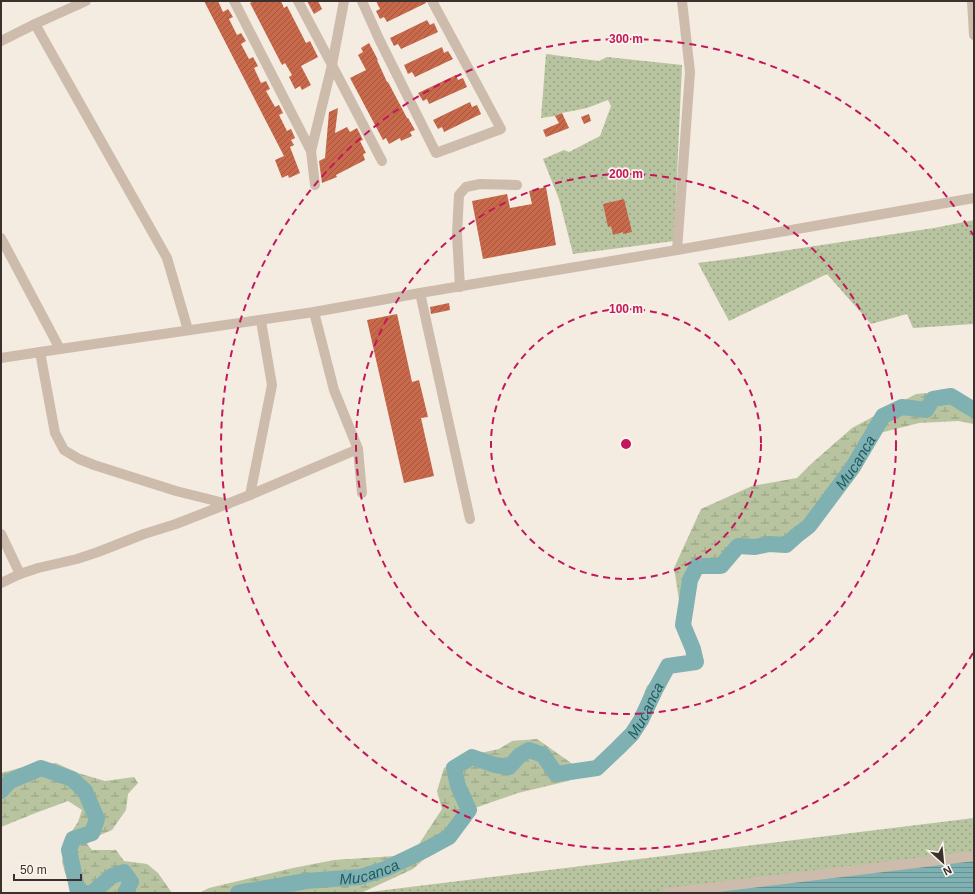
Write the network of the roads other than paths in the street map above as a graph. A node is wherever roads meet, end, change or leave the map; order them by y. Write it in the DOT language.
graph roads {
  1 [pos="86,1"];
  2 [pos="234,1"];
  3 [pos="298,1"];
  4 [pos="344,1"];
  5 [pos="362,1"];
  6 [pos="432,1"];
  7 [pos="682,1"];
  8 [pos="972,1"];
  9 [pos="35,24"];
  10 [pos="974,35"];
  11 [pos="1,41"];
  12 [pos="332,65"];
  13 [pos="311,151"];
  14 [pos="382,161"];
  15 [pos="315,185"];
  16 [pos="518,185"];
  17 [pos="974,198"];
  18 [pos="1,238"];
  19 [pos="677,250"];
  20 [pos="460,287"];
  21 [pos="420,293"];
  22 [pos="314,312"];
  23 [pos="261,321"];
  24 [pos="188,330"];
  25 [pos="60,349"];
  26 [pos="40,352"];
  27 [pos="1,358"];
  28 [pos="358,449"];
  29 [pos="362,493"];
  30 [pos="250,495"];
  31 [pos="228,504"];
  32 [pos="470,519"];
  33 [pos="1,534"];
  34 [pos="20,574"];
  35 [pos="1,583"];
  36 [pos="974,856"];
  37 [pos="668,893"];
  1 -- 9 [label="street"];
  2 -- 13 [label="street"];
  3 -- 12 [label="street"];
  4 -- 12 [label="street"];
  5 -- 6 [label="street"];
  7 -- 19 [label="street"];
  8 -- 10 [label="street"];
  9 -- 11 [label="street"];
  9 -- 24 [label="street"];
  12 -- 13 [label="street"];
  12 -- 14 [label="street"];
  13 -- 15 [label="street"];
  16 -- 20 [label="street"];
  17 -- 19 [label="street"];
  18 -- 25 [label="street"];
  19 -- 20 [label="street"];
  20 -- 21 [label="street"];
  21 -- 22 [label="street"];
  21 -- 32 [label="street"];
  22 -- 23 [label="street"];
  22 -- 28 [label="street"];
  23 -- 24 [label="street"];
  23 -- 30 [label="street"];
  24 -- 25 [label="street"];
  25 -- 26 [label="street"];
  26 -- 27 [label="street"];
  26 -- 31 [label="street"];
  28 -- 29 [label="street"];
  28 -- 30 [label="street"];
  30 -- 31 [label="street"];
  31 -- 34 [label="street"];
  33 -- 34 [label="street"];
  34 -- 35 [label="street"];
  36 -- 37 [label="street"];
}
